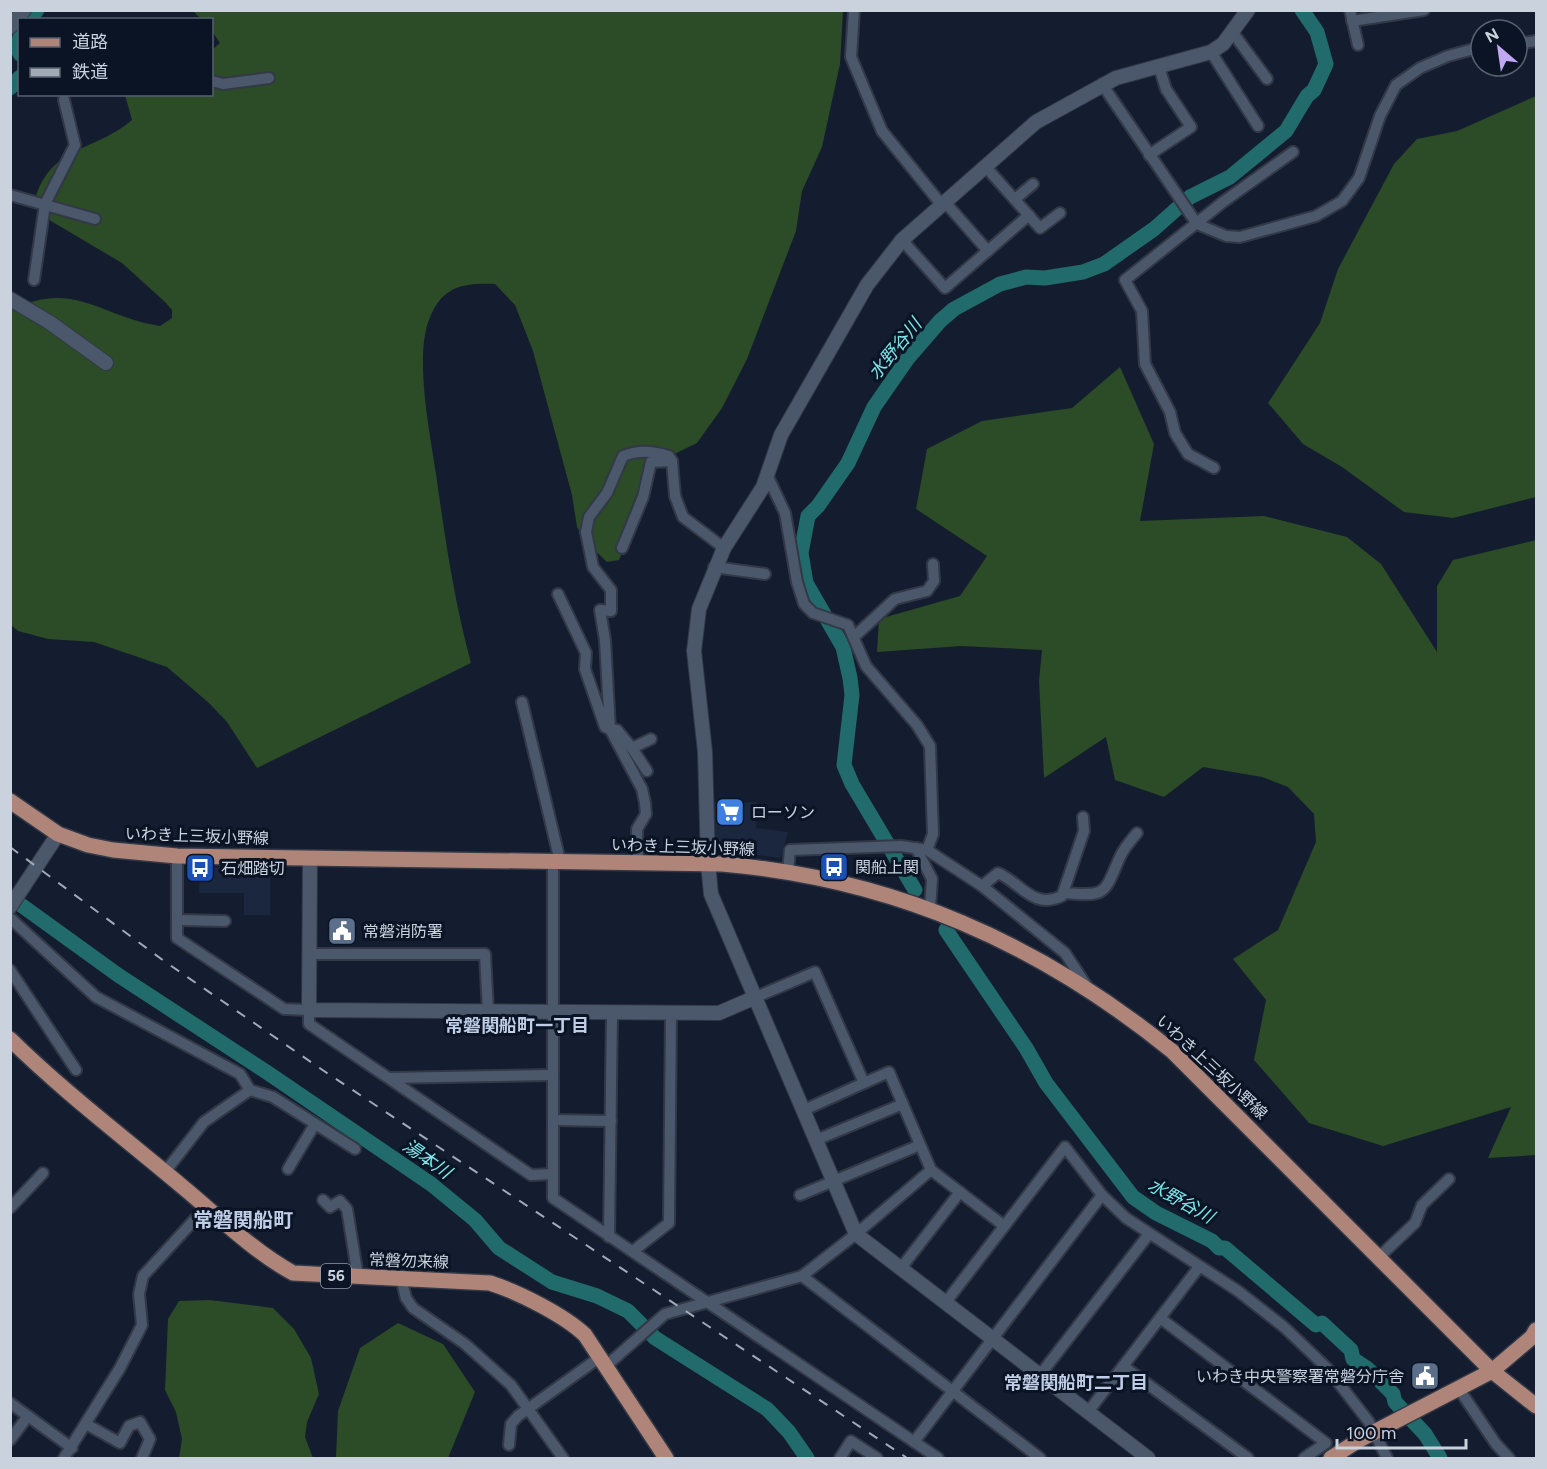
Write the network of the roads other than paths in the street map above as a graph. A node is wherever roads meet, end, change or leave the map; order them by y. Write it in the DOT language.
graph roads {
  1 [pos="854,10"];
  2 [pos="1248,10"];
  3 [pos="1424,10"];
  4 [pos="1351,16"];
  5 [pos="1233,33"];
  6 [pos="1358,45"];
  7 [pos="1469,51"];
  8 [pos="1212,52"];
  9 [pos="1159,67"];
  10 [pos="268,78"];
  11 [pos="1267,79"];
  12 [pos="213,81"];
  13 [pos="1102,84"];
  14 [pos="64,100"];
  15 [pos="1258,126"];
  16 [pos="1293,152"];
  17 [pos="1149,155"];
  18 [pos="985,166"];
  19 [pos="1033,183"];
  20 [pos="10,195"];
  21 [pos="1015,199"];
  22 [pos="943,203"];
  23 [pos="45,204"];
  24 [pos="1060,213"];
  25 [pos="1029,215"];
  26 [pos="95,219"];
  27 [pos="1197,224"];
  28 [pos="902,240"];
  29 [pos="988,251"];
  30 [pos="34,280"];
  31 [pos="10,299"];
  32 [pos="106,363"];
  33 [pos="672,461"];
  34 [pos="1214,468"];
  35 [pos="768,477"];
  36 [pos="622,548"];
  37 [pos="724,548"];
  38 [pos="933,564"];
  39 [pos="714,567"];
  40 [pos="765,574"];
  41 [pos="558,594"];
  42 [pos="855,636"];
  43 [pos="522,702"];
  44 [pos="610,729"];
  45 [pos="651,739"];
  46 [pos="633,748"];
  47 [pos="647,771"];
  48 [pos="10,801"];
  49 [pos="1083,817"];
  50 [pos="1137,833"];
  51 [pos="58,834"];
  52 [pos="921,849"];
  53 [pos="177,856"];
  54 [pos="310,858"];
  55 [pos="557,861"];
  56 [pos="638,862"];
  57 [pos="708,863"];
  58 [pos="788,871"];
  59 [pos="982,886"];
  60 [pos="1065,893"];
  61 [pos="10,907"];
  62 [pos="930,909"];
  63 [pos="10,918"];
  64 [pos="177,920"];
  65 [pos="225,921"];
  66 [pos="309,954"];
  67 [pos="10,970"];
  68 [pos="1088,988"];
  69 [pos="756,997"];
  70 [pos="309,1010"];
  71 [pos="488,1011"];
  72 [pos="553,1012"];
  73 [pos="612,1012"];
  74 [pos="670,1012"];
  75 [pos="10,1039"];
  76 [pos="76,1070"];
  77 [pos="553,1075"];
  78 [pos="388,1078"];
  79 [pos="864,1083"];
  80 [pos="250,1090"];
  81 [pos="903,1104"];
  82 [pos="804,1110"];
  83 [pos="553,1120"];
  84 [pos="611,1120"];
  85 [pos="315,1124"];
  86 [pos="816,1140"];
  87 [pos="920,1144"];
  88 [pos="355,1149"];
  89 [pos="288,1169"];
  90 [pos="931,1170"];
  91 [pos="165,1172"];
  92 [pos="44,1173"];
  93 [pos="553,1174"];
  94 [pos="1449,1179"];
  95 [pos="834,1181"];
  96 [pos="960,1192"];
  97 [pos="800,1195"];
  98 [pos="1102,1195"];
  99 [pos="323,1200"];
  100 [pos="207,1206"];
  101 [pos="10,1208"];
  102 [pos="1003,1225"];
  103 [pos="856,1234"];
  104 [pos="1149,1234"];
  105 [pos="609,1237"];
  106 [pos="633,1251"];
  107 [pos="1379,1257"];
  108 [pos="1199,1267"];
  109 [pos="901,1268"];
  110 [pos="802,1276"];
  111 [pos="358,1277"];
  112 [pos="401,1278"];
  113 [pos="707,1300"];
  114 [pos="946,1302"];
  115 [pos="1160,1318"];
  116 [pos="1536,1330"];
  117 [pos="993,1339"];
  118 [pos="603,1361"];
  119 [pos="1123,1366"];
  120 [pos="1492,1371"];
  121 [pos="1040,1375"];
  122 [pos="1459,1389"];
  123 [pos="952,1392"];
  124 [pos="10,1403"];
  125 [pos="1536,1406"];
  126 [pos="529,1408"];
  127 [pos="1088,1412"];
  128 [pos="28,1416"];
  129 [pos="86,1424"];
  130 [pos="1374,1433"];
  131 [pos="10,1440"];
  132 [pos="914,1442"];
  133 [pos="509,1445"];
  134 [pos="72,1448"];
  135 [pos="63,1458"];
  136 [pos="142,1458"];
  137 [pos="563,1458"];
  138 [pos="666,1458"];
  139 [pos="840,1458"];
  140 [pos="877,1458"];
  141 [pos="938,1458"];
  142 [pos="1040,1458"];
  143 [pos="1148,1458"];
  144 [pos="1248,1458"];
  145 [pos="1304,1458"];
  146 [pos="1331,1458"];
  147 [pos="1386,1458"];
  148 [pos="1509,1458"];
  1 -- 22 [label="street"];
  2 -- 5 [label="street"];
  3 -- 4 [label="street"];
  4 -- 6 [label="street"];
  5 -- 8 [label="street"];
  5 -- 11 [label="street"];
  7 -- 27 [label="street"];
  8 -- 9 [label="street"];
  8 -- 15 [label="street"];
  9 -- 13 [label="street"];
  9 -- 17 [label="street"];
  10 -- 12 [label="street"];
  13 -- 17 [label="street"];
  13 -- 18 [label="street"];
  14 -- 23 [label="street"];
  16 -- 27 [label="street"];
  17 -- 27 [label="street"];
  18 -- 21 [label="street"];
  18 -- 22 [label="street"];
  19 -- 21 [label="street"];
  20 -- 23 [label="street"];
  21 -- 25 [label="street"];
  22 -- 28 [label="street"];
  22 -- 29 [label="street"];
  23 -- 26 [label="street"];
  23 -- 30 [label="street"];
  24 -- 25 [label="street"];
  25 -- 29 [label="street"];
  27 -- 34 [label="street"];
  28 -- 29 [label="street"];
  28 -- 35 [label="street"];
  31 -- 32 [label="street"];
  33 -- 36 [label="street"];
  33 -- 37 [label="street"];
  33 -- 44 [label="street"];
  35 -- 37 [label="street"];
  35 -- 42 [label="street"];
  37 -- 39 [label="street"];
  38 -- 42 [label="street"];
  39 -- 40 [label="street"];
  39 -- 57 [label="street"];
  41 -- 44 [label="street"];
  42 -- 52 [label="street"];
  43 -- 55 [label="street"];
  44 -- 46 [label="street"];
  44 -- 56 [label="street"];
  45 -- 46 [label="street"];
  46 -- 47 [label="street"];
  48 -- 51 [label="main road, いわき上三坂小野線"];
  49 -- 60 [label="street"];
  50 -- 60 [label="street"];
  51 -- 53 [label="main road, いわき上三坂小野線"];
  51 -- 61 [label="street"];
  52 -- 58 [label="street"];
  52 -- 59 [label="street"];
  52 -- 62 [label="street"];
  53 -- 54 [label="main road, いわき上三坂小野線"];
  53 -- 64 [label="street"];
  54 -- 55 [label="main road, いわき上三坂小野線"];
  54 -- 66 [label="street"];
  55 -- 56 [label="main road, いわき上三坂小野線"];
  55 -- 72 [label="street"];
  56 -- 57 [label="main road, いわき上三坂小野線"];
  57 -- 58 [label="main road, いわき上三坂小野線"];
  57 -- 69 [label="street"];
  58 -- 62 [label="main road, いわき上三坂小野線"];
  59 -- 60 [label="street"];
  59 -- 68 [label="street"];
  62 -- 68 [label="main road, いわき上三坂小野線"];
  63 -- 80 [label="street"];
  64 -- 65 [label="street"];
  64 -- 70 [label="street"];
  66 -- 70 [label="street"];
  66 -- 71 [label="street"];
  67 -- 76 [label="street"];
  68 -- 107 [label="main road, いわき上三坂小野線"];
  69 -- 74 [label="street"];
  69 -- 79 [label="street"];
  69 -- 82 [label="street"];
  70 -- 71 [label="street"];
  70 -- 78 [label="street"];
  71 -- 72 [label="street"];
  72 -- 73 [label="street"];
  72 -- 77 [label="street"];
  73 -- 74 [label="street"];
  73 -- 84 [label="street"];
  74 -- 106 [label="street"];
  75 -- 91 [label="main road, 常磐勿来線 / 56"];
  77 -- 78 [label="street"];
  77 -- 83 [label="street"];
  78 -- 93 [label="street"];
  79 -- 81 [label="street"];
  79 -- 82 [label="street"];
  80 -- 85 [label="street"];
  80 -- 91 [label="street"];
  81 -- 86 [label="street"];
  81 -- 87 [label="street"];
  82 -- 86 [label="street"];
  83 -- 84 [label="street"];
  83 -- 93 [label="street"];
  84 -- 105 [label="street"];
  85 -- 88 [label="street"];
  85 -- 89 [label="street"];
  86 -- 95 [label="street"];
  87 -- 90 [label="street"];
  87 -- 95 [label="street"];
  90 -- 96 [label="street"];
  90 -- 103 [label="street"];
  91 -- 100 [label="main road, 常磐勿来線 / 56"];
  92 -- 101 [label="street"];
  93 -- 105 [label="street"];
  94 -- 107 [label="street"];
  95 -- 97 [label="street"];
  95 -- 103 [label="street"];
  96 -- 102 [label="street"];
  96 -- 109 [label="street"];
  98 -- 102 [label="street"];
  98 -- 104 [label="street"];
  98 -- 117 [label="street"];
  99 -- 111 [label="street"];
  100 -- 111 [label="main road, 常磐勿来線 / 56"];
  100 -- 129 [label="street"];
  102 -- 114 [label="street"];
  103 -- 109 [label="street"];
  103 -- 110 [label="street"];
  104 -- 108 [label="street"];
  104 -- 121 [label="street"];
  105 -- 106 [label="street"];
  106 -- 113 [label="street"];
  107 -- 120 [label="main road, いわき上三坂小野線"];
  108 -- 115 [label="street"];
  108 -- 130 [label="street"];
  109 -- 114 [label="street"];
  110 -- 113 [label="street"];
  110 -- 123 [label="street"];
  111 -- 112 [label="main road, 常磐勿来線 / 56"];
  112 -- 118 [label="main road, 常磐勿来線 / 56"];
  112 -- 126 [label="street"];
  113 -- 118 [label="street"];
  113 -- 132 [label="street"];
  114 -- 117 [label="street"];
  115 -- 119 [label="street"];
  115 -- 145 [label="street"];
  116 -- 120 [label="main road"];
  117 -- 121 [label="street"];
  117 -- 123 [label="street"];
  118 -- 126 [label="street"];
  118 -- 138 [label="main road, 常磐勿来線 / 56"];
  119 -- 127 [label="street"];
  119 -- 144 [label="street"];
  120 -- 122 [label="main road"];
  120 -- 125 [label="main road, いわき上三坂小野線"];
  121 -- 127 [label="street"];
  122 -- 130 [label="main road"];
  122 -- 148 [label="street"];
  123 -- 132 [label="street"];
  123 -- 142 [label="street"];
  124 -- 128 [label="street"];
  126 -- 133 [label="street"];
  126 -- 137 [label="street"];
  127 -- 143 [label="street"];
  128 -- 131 [label="street"];
  128 -- 134 [label="street"];
  129 -- 134 [label="street"];
  129 -- 136 [label="street"];
  130 -- 146 [label="main road"];
  130 -- 147 [label="street"];
  132 -- 141 [label="street"];
  134 -- 135 [label="street"];
  139 -- 140 [label="street"];
}
